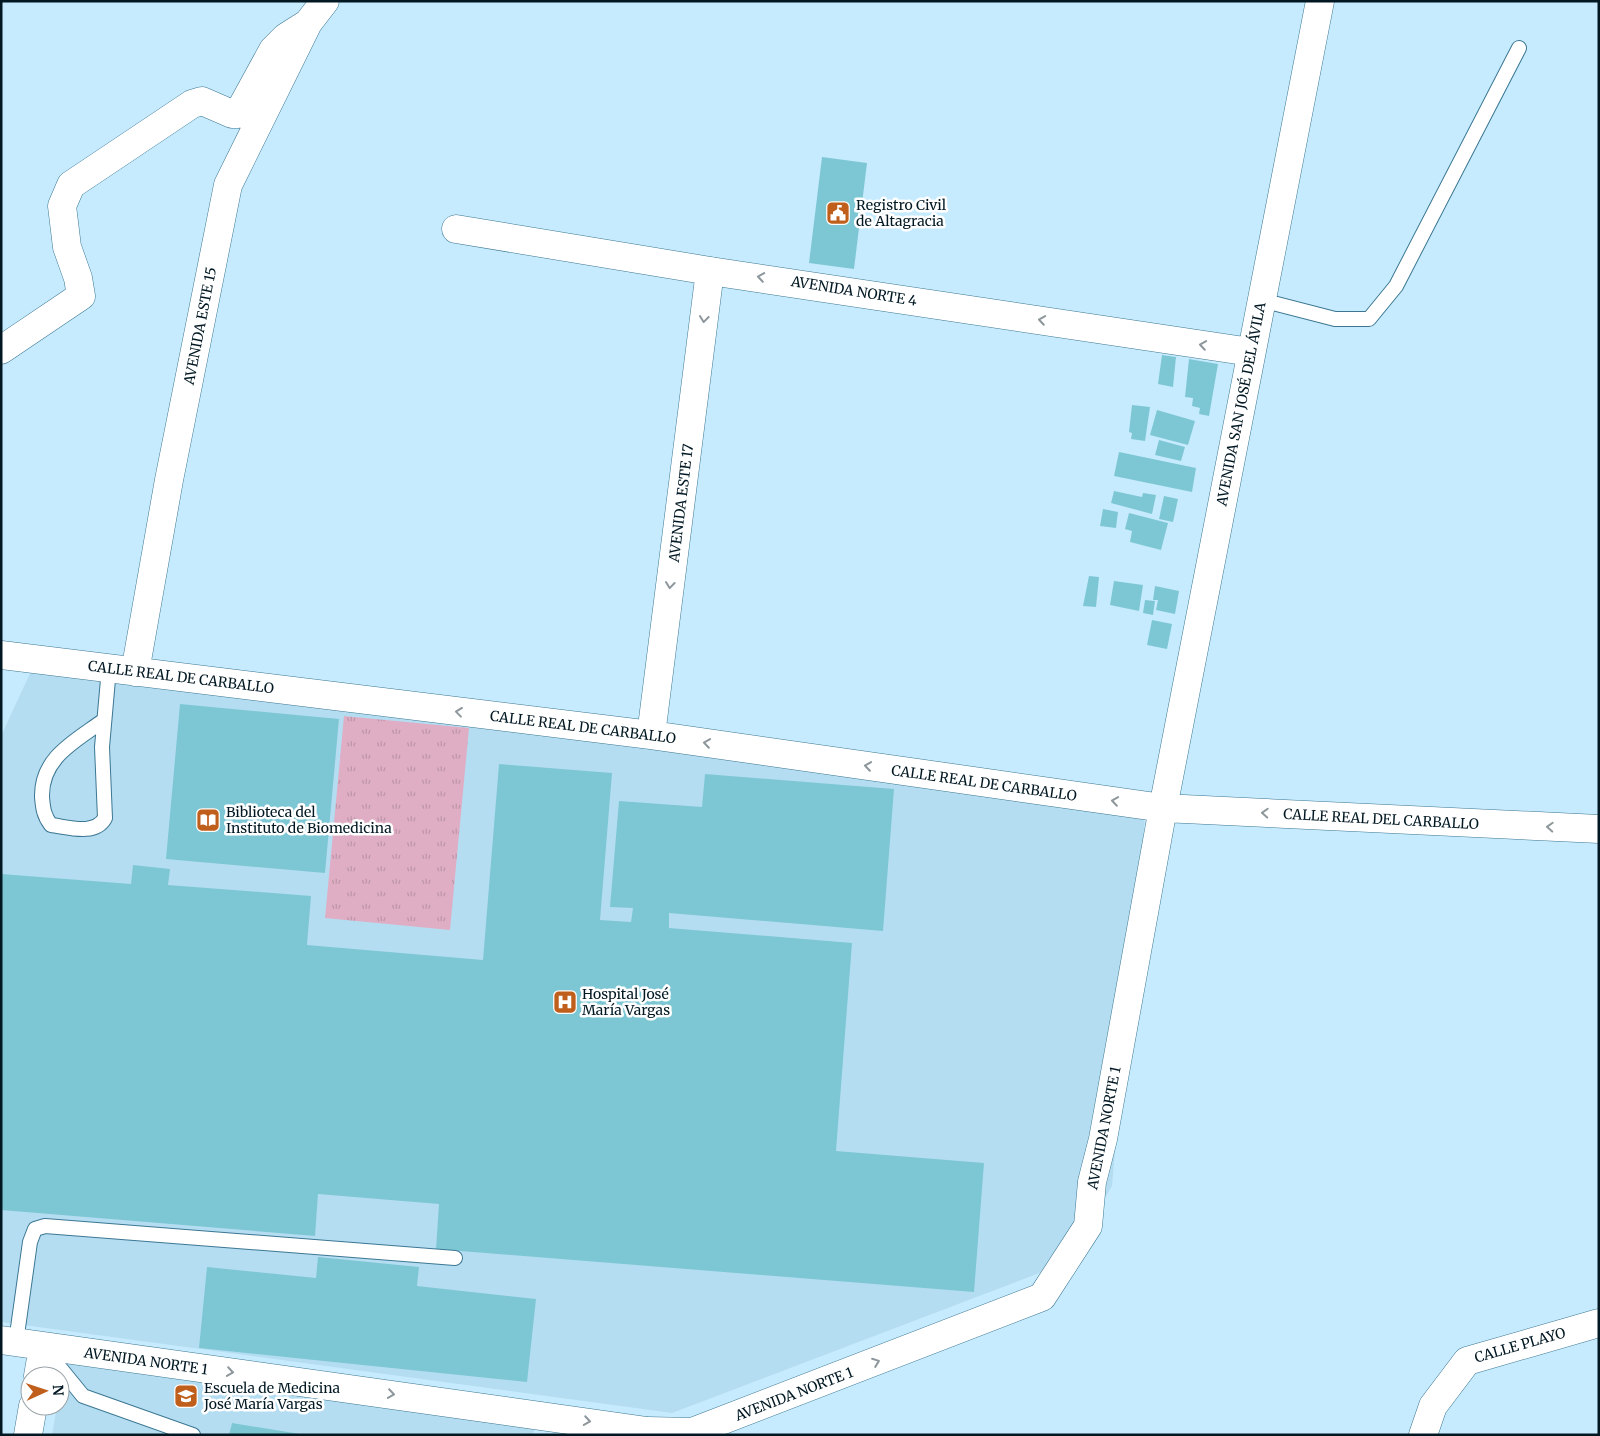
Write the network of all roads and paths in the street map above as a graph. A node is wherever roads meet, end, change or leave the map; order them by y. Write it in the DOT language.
graph roads {
  1 [pos="325,1"];
  2 [pos="1320,1"];
  3 [pos="308,23"];
  4 [pos="1519,48"];
  5 [pos="456,229"];
  6 [pos="710,271"];
  7 [pos="1261,300"];
  8 [pos="1,350"];
  9 [pos="1251,352"];
  10 [pos="1,655"];
  11 [pos="122,670"];
  12 [pos="104,720"];
  13 [pos="651,735"];
  14 [pos="1164,808"];
  15 [pos="1599,830"];
  16 [pos="455,1258"];
  17 [pos="1599,1323"];
  18 [pos="9,1341"];
  19 [pos="43,1347"];
  20 [pos="40,1366"];
  21 [pos="31,1416"];
  22 [pos="550,1425"];
  23 [pos="28,1435"];
  24 [pos="193,1435"];
  25 [pos="1423,1435"];
  1 -- 3 [label="street, AVENIDA ESTE 15"];
  2 -- 7 [label="street, AVENIDA SAN JOSÉ DEL ÁVILA"];
  3 -- 8 [label="street"];
  3 -- 11 [label="street, AVENIDA ESTE 15"];
  4 -- 7 [label="lane"];
  5 -- 6 [label="street, AVENIDA NORTE 4"];
  9 -- 6 [label="street, AVENIDA NORTE 4, one-way"];
  6 -- 13 [label="street, AVENIDA ESTE 17, one-way"];
  7 -- 9 [label="street, AVENIDA SAN JOSÉ DEL ÁVILA"];
  9 -- 14 [label="street, AVENIDA SAN JOSÉ DEL ÁVILA"];
  10 -- 11 [label="street, CALLE REAL DE CARBALLO"];
  11 -- 12 [label="lane"];
  13 -- 11 [label="street, CALLE REAL DE CARBALLO, one-way"];
  12 -- 12 [label="lane"];
  14 -- 13 [label="street, CALLE REAL DE CARBALLO, one-way"];
  15 -- 14 [label="street, CALLE REAL DEL CARBALLO, one-way"];
  22 -- 14 [label="street, AVENIDA NORTE 1, one-way"];
  16 -- 18 [label="lane"];
  17 -- 25 [label="street, CALLE PLAYO"];
  18 -- 19 [label="street, AVENIDA NORTE 1"];
  19 -- 20 [label="street"];
  19 -- 22 [label="street, AVENIDA NORTE 1, one-way"];
  19 -- 24 [label="lane"];
  21 -- 23 [label="street"];
}
